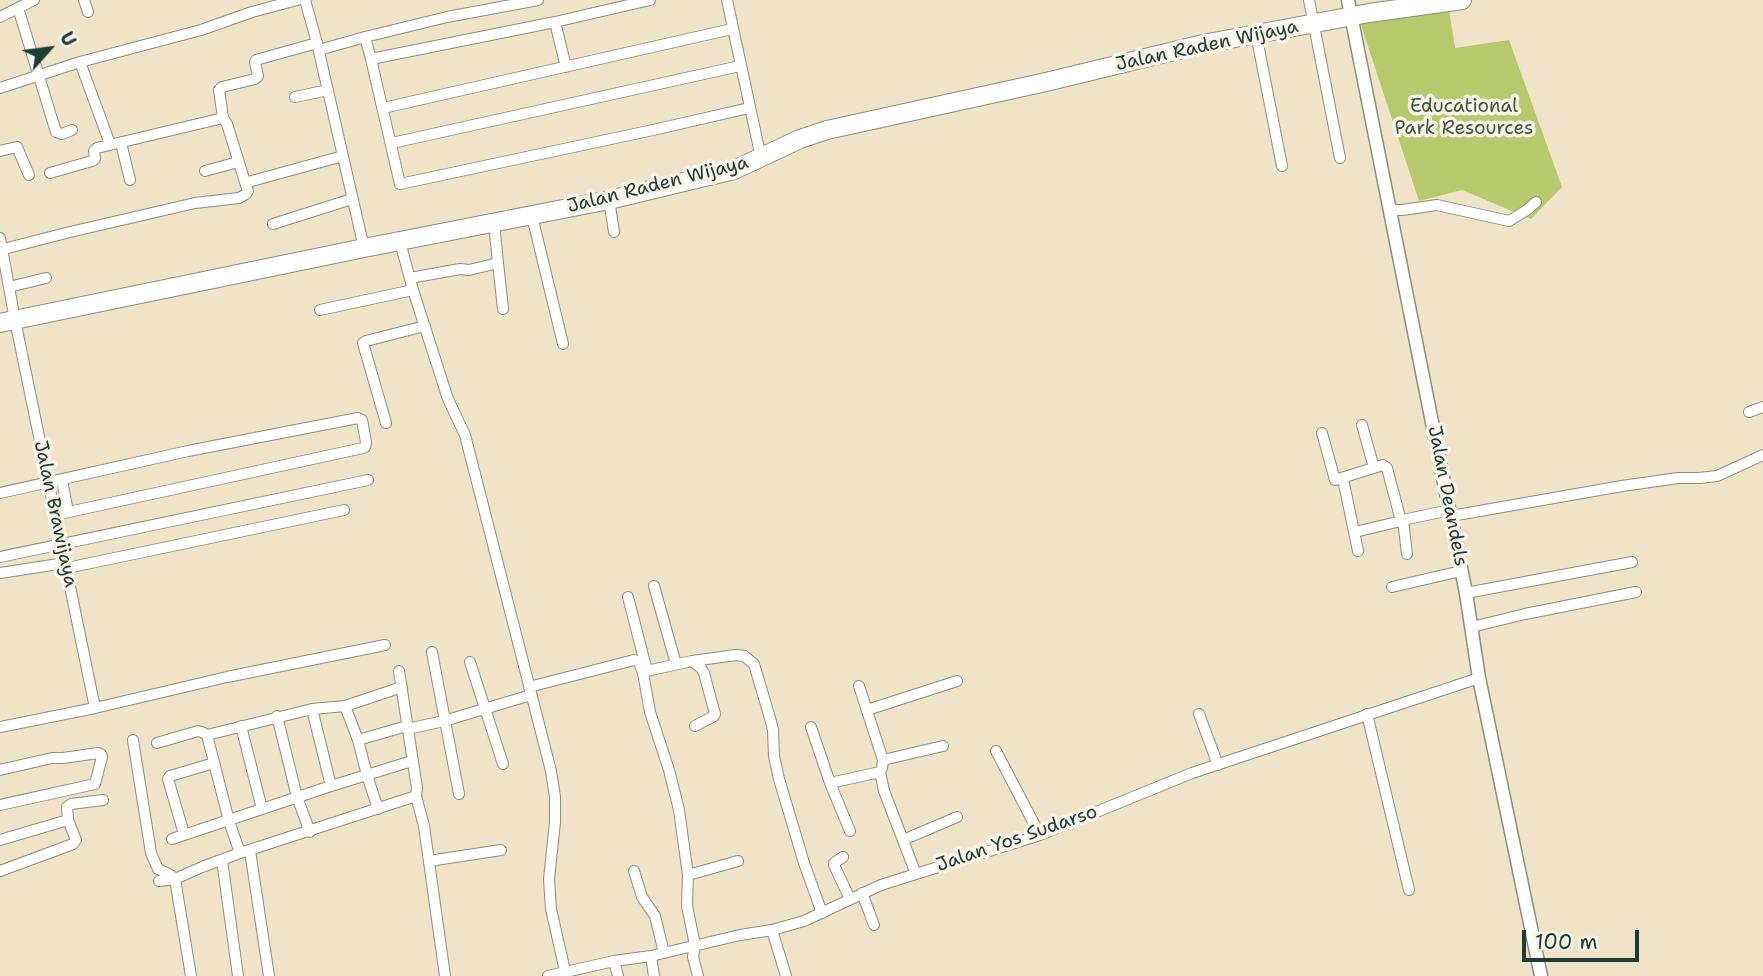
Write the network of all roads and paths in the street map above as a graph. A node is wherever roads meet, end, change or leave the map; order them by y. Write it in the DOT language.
graph roads {
  1 [pos="34,0"];
  2 [pos="84,0"];
  3 [pos="247,0"];
  4 [pos="297,0"];
  5 [pos="305,0"];
  6 [pos="538,0"];
  7 [pos="650,0"];
  8 [pos="727,0"];
  9 [pos="1309,0"];
  10 [pos="1462,0"];
  11 [pos="283,2"];
  12 [pos="18,8"];
  13 [pos="1350,8"];
  14 [pos="88,12"];
  15 [pos="252,12"];
  16 [pos="0,17"];
  17 [pos="555,22"];
  18 [pos="1314,24"];
  19 [pos="732,29"];
  20 [pos="1256,34"];
  21 [pos="365,37"];
  22 [pos="318,46"];
  23 [pos="371,59"];
  24 [pos="80,62"];
  25 [pos="740,66"];
  26 [pos="566,67"];
  27 [pos="38,76"];
  28 [pos="0,88"];
  29 [pos="328,90"];
  30 [pos="295,97"];
  31 [pos="383,108"];
  32 [pos="749,108"];
  33 [pos="223,118"];
  34 [pos="72,130"];
  35 [pos="121,143"];
  36 [pos="391,143"];
  37 [pos="110,144"];
  38 [pos="0,151"];
  39 [pos="343,156"];
  40 [pos="761,158"];
  41 [pos="1340,158"];
  42 [pos="238,162"];
  43 [pos="1282,166"];
  44 [pos="205,171"];
  45 [pos="50,173"];
  46 [pos="29,175"];
  47 [pos="130,180"];
  48 [pos="245,182"];
  49 [pos="352,198"];
  50 [pos="609,200"];
  51 [pos="1536,202"];
  52 [pos="1390,212"];
  53 [pos="532,216"];
  54 [pos="494,223"];
  55 [pos="273,224"];
  56 [pos="614,232"];
  57 [pos="0,238"];
  58 [pos="400,242"];
  59 [pos="364,248"];
  60 [pos="1,250"];
  61 [pos="498,263"];
  62 [pos="46,278"];
  63 [pos="410,278"];
  64 [pos="9,287"];
  65 [pos="413,289"];
  66 [pos="503,309"];
  67 [pos="320,310"];
  68 [pos="8,322"];
  69 [pos="425,326"];
  70 [pos="563,344"];
  71 [pos="1763,407"];
  72 [pos="1749,412"];
  73 [pos="386,423"];
  74 [pos="1362,425"];
  75 [pos="1322,433"];
  76 [pos="1763,455"];
  77 [pos="1374,468"];
  78 [pos="1343,479"];
  79 [pos="62,480"];
  80 [pos="368,480"];
  81 [pos="48,482"];
  82 [pos="0,493"];
  83 [pos="344,510"];
  84 [pos="68,512"];
  85 [pos="1450,513"];
  86 [pos="55,515"];
  87 [pos="1402,520"];
  88 [pos="1354,533"];
  89 [pos="61,544"];
  90 [pos="1358,551"];
  91 [pos="1407,554"];
  92 [pos="0,557"];
  93 [pos="1632,562"];
  94 [pos="66,566"];
  95 [pos="1461,571"];
  96 [pos="0,573"];
  97 [pos="654,586"];
  98 [pos="1392,587"];
  99 [pos="1636,592"];
  100 [pos="1466,593"];
  101 [pos="628,597"];
  102 [pos="1472,627"];
  103 [pos="385,645"];
  104 [pos="432,652"];
  105 [pos="692,661"];
  106 [pos="470,662"];
  107 [pos="676,664"];
  108 [pos="400,671"];
  109 [pos="645,672"];
  110 [pos="1479,678"];
  111 [pos="957,681"];
  112 [pos="859,686"];
  113 [pos="402,687"];
  114 [pos="530,691"];
  115 [pos="345,706"];
  116 [pos="95,708"];
  117 [pos="312,709"];
  118 [pos="486,709"];
  119 [pos="867,710"];
  120 [pos="1199,714"];
  121 [pos="1367,714"];
  122 [pos="277,716"];
  123 [pos="444,721"];
  124 [pos="241,726"];
  125 [pos="695,726"];
  126 [pos="0,727"];
  127 [pos="811,727"];
  128 [pos="407,728"];
  129 [pos="206,735"];
  130 [pos="133,740"];
  131 [pos="358,740"];
  132 [pos="158,743"];
  133 [pos="943,746"];
  134 [pos="996,751"];
  135 [pos="883,760"];
  136 [pos="412,761"];
  137 [pos="214,764"];
  138 [pos="503,764"];
  139 [pos="1217,765"];
  140 [pos="0,770"];
  141 [pos="880,772"];
  142 [pos="367,775"];
  143 [pos="830,783"];
  144 [pos="331,786"];
  145 [pos="459,794"];
  146 [pos="416,796"];
  147 [pos="297,797"];
  148 [pos="103,800"];
  149 [pos="0,805"];
  150 [pos="379,808"];
  151 [pos="262,809"];
  152 [pos="957,817"];
  153 [pos="68,820"];
  154 [pos="229,821"];
  155 [pos="850,831"];
  156 [pos="310,832"];
  157 [pos="184,834"];
  158 [pos="1040,835"];
  159 [pos="172,838"];
  160 [pos="0,840"];
  161 [pos="904,840"];
  162 [pos="501,850"];
  163 [pos="245,852"];
  164 [pos="843,858"];
  165 [pos="222,860"];
  166 [pos="429,861"];
  167 [pos="738,861"];
  168 [pos="0,871"];
  169 [pos="634,871"];
  170 [pos="916,874"];
  171 [pos="688,875"];
  172 [pos="175,879"];
  173 [pos="159,880"];
  174 [pos="1409,890"];
  175 [pos="862,893"];
  176 [pos="850,899"];
  177 [pos="822,913"];
  178 [pos="874,925"];
  179 [pos="772,930"];
  180 [pos="695,945"];
  181 [pos="664,953"];
  182 [pos="651,956"];
  183 [pos="614,961"];
  184 [pos="565,971"];
  185 [pos="590,971"];
  186 [pos="191,976"];
  187 [pos="238,976"];
  188 [pos="269,976"];
  189 [pos="445,976"];
  190 [pos="548,976"];
  191 [pos="618,976"];
  192 [pos="654,976"];
  193 [pos="698,976"];
  194 [pos="786,976"];
  195 [pos="1541,976"];
  1 -- 12 [label="street"];
  2 -- 14 [label="street"];
  3 -- 15 [label="street"];
  4 -- 11 [label="street"];
  5 -- 22 [label="street"];
  6 -- 21 [label="street"];
  7 -- 17 [label="street"];
  8 -- 19 [label="street"];
  9 -- 18 [label="street"];
  10 -- 13 [label="highway, Jalan Raden Wijaya"];
  11 -- 15 [label="street"];
  12 -- 16 [label="street"];
  12 -- 27 [label="street"];
  13 -- 18 [label="highway, Jalan Raden Wijaya"];
  13 -- 52 [label="street, Jalan Deandels"];
  15 -- 24 [label="street"];
  17 -- 23 [label="street"];
  17 -- 26 [label="street"];
  18 -- 20 [label="highway, Jalan Raden Wijaya"];
  18 -- 41 [label="street"];
  19 -- 25 [label="street"];
  19 -- 26 [label="street"];
  20 -- 40 [label="highway, Jalan Raden Wijaya"];
  20 -- 43 [label="street"];
  21 -- 22 [label="street"];
  21 -- 23 [label="street"];
  22 -- 29 [label="street"];
  22 -- 33 [label="street"];
  23 -- 31 [label="street"];
  24 -- 27 [label="street"];
  24 -- 37 [label="street"];
  25 -- 32 [label="street"];
  25 -- 36 [label="street"];
  26 -- 31 [label="street"];
  27 -- 28 [label="street"];
  27 -- 34 [label="street"];
  29 -- 30 [label="street"];
  29 -- 39 [label="street"];
  31 -- 36 [label="street"];
  32 -- 36 [label="street"];
  32 -- 40 [label="street"];
  33 -- 35 [label="street"];
  33 -- 42 [label="street"];
  35 -- 37 [label="street"];
  35 -- 47 [label="street"];
  37 -- 45 [label="street"];
  38 -- 46 [label="street"];
  39 -- 48 [label="street"];
  39 -- 49 [label="street"];
  40 -- 50 [label="highway, Jalan Raden Wijaya"];
  42 -- 44 [label="street"];
  42 -- 48 [label="street"];
  48 -- 60 [label="street"];
  49 -- 55 [label="street"];
  49 -- 59 [label="street"];
  50 -- 53 [label="highway, Jalan Raden Wijaya"];
  50 -- 56 [label="street"];
  51 -- 52 [label="street"];
  52 -- 85 [label="street, Jalan Deandels"];
  53 -- 54 [label="highway, Jalan Raden Wijaya"];
  53 -- 70 [label="street"];
  54 -- 58 [label="highway, Jalan Raden Wijaya"];
  54 -- 61 [label="street"];
  57 -- 60 [label="street, Jalan Brawijaya"];
  58 -- 59 [label="highway, Jalan Raden Wijaya"];
  58 -- 63 [label="street"];
  59 -- 68 [label="highway, Jalan Raden Wijaya"];
  60 -- 64 [label="street, Jalan Brawijaya"];
  61 -- 63 [label="street"];
  61 -- 66 [label="street"];
  62 -- 64 [label="street"];
  63 -- 65 [label="street"];
  64 -- 68 [label="street, Jalan Brawijaya"];
  65 -- 67 [label="street"];
  65 -- 69 [label="street"];
  68 -- 81 [label="street, Jalan Brawijaya"];
  69 -- 73 [label="street"];
  69 -- 114 [label="street"];
  71 -- 72 [label="street"];
  74 -- 77 [label="street"];
  75 -- 78 [label="street"];
  76 -- 85 [label="street"];
  77 -- 78 [label="street"];
  77 -- 87 [label="street"];
  78 -- 88 [label="street"];
  79 -- 81 [label="street"];
  79 -- 84 [label="street"];
  79 -- 84 [label="street"];
  80 -- 89 [label="street"];
  81 -- 82 [label="street"];
  81 -- 86 [label="street, Jalan Brawijaya"];
  83 -- 94 [label="street"];
  84 -- 86 [label="street"];
  85 -- 87 [label="street"];
  85 -- 95 [label="street, Jalan Deandels"];
  86 -- 89 [label="street, Jalan Brawijaya"];
  87 -- 88 [label="street"];
  87 -- 91 [label="street"];
  88 -- 90 [label="street"];
  89 -- 92 [label="street"];
  89 -- 94 [label="street, Jalan Brawijaya"];
  93 -- 100 [label="street"];
  94 -- 96 [label="street"];
  94 -- 116 [label="street, Jalan Brawijaya"];
  95 -- 98 [label="street"];
  95 -- 100 [label="street, Jalan Deandels"];
  97 -- 107 [label="street"];
  99 -- 102 [label="street"];
  100 -- 102 [label="street, Jalan Deandels"];
  101 -- 109 [label="street"];
  102 -- 110 [label="street, Jalan Deandels"];
  103 -- 116 [label="street"];
  104 -- 123 [label="street"];
  105 -- 107 [label="street"];
  105 -- 125 [label="street"];
  105 -- 177 [label="street"];
  106 -- 118 [label="street"];
  107 -- 109 [label="street"];
  108 -- 113 [label="street"];
  109 -- 114 [label="street"];
  109 -- 171 [label="street"];
  110 -- 121 [label="street, Jalan Yos Sudarso"];
  110 -- 195 [label="street, Jalan Deandels"];
  111 -- 119 [label="street"];
  112 -- 119 [label="street"];
  113 -- 115 [label="street"];
  113 -- 128 [label="street"];
  114 -- 118 [label="street"];
  114 -- 184 [label="street"];
  115 -- 117 [label="street"];
  115 -- 131 [label="street"];
  116 -- 126 [label="street"];
  117 -- 122 [label="street"];
  117 -- 144 [label="street"];
  118 -- 123 [label="street"];
  118 -- 138 [label="street"];
  119 -- 135 [label="street"];
  120 -- 139 [label="street"];
  121 -- 139 [label="street, Jalan Yos Sudarso"];
  121 -- 174 [label="street"];
  122 -- 124 [label="street"];
  122 -- 147 [label="street"];
  123 -- 128 [label="street"];
  123 -- 145 [label="street"];
  124 -- 129 [label="street"];
  124 -- 151 [label="street"];
  127 -- 143 [label="street"];
  128 -- 131 [label="street"];
  128 -- 136 [label="street"];
  129 -- 132 [label="street"];
  129 -- 137 [label="street"];
  130 -- 172 [label="street"];
  131 -- 142 [label="street"];
  133 -- 135 [label="street"];
  134 -- 158 [label="street"];
  135 -- 141 [label="street"];
  136 -- 142 [label="street"];
  136 -- 146 [label="street"];
  137 -- 154 [label="street"];
  137 -- 157 [label="street"];
  139 -- 158 [label="street, Jalan Yos Sudarso"];
  140 -- 149 [label="street"];
  141 -- 143 [label="street"];
  141 -- 161 [label="street"];
  142 -- 144 [label="street"];
  142 -- 150 [label="street"];
  143 -- 155 [label="street"];
  144 -- 147 [label="street"];
  146 -- 150 [label="street"];
  146 -- 166 [label="street"];
  147 -- 151 [label="street"];
  147 -- 156 [label="street"];
  148 -- 153 [label="street"];
  150 -- 156 [label="street"];
  151 -- 154 [label="street"];
  152 -- 161 [label="street"];
  153 -- 160 [label="street"];
  153 -- 168 [label="street"];
  154 -- 157 [label="street"];
  154 -- 163 [label="street"];
  156 -- 163 [label="street"];
  157 -- 159 [label="street"];
  158 -- 170 [label="street, Jalan Yos Sudarso"];
  161 -- 170 [label="street"];
  162 -- 166 [label="street"];
  163 -- 165 [label="street"];
  163 -- 188 [label="street"];
  164 -- 176 [label="street"];
  165 -- 172 [label="street"];
  165 -- 187 [label="street"];
  166 -- 189 [label="street"];
  167 -- 171 [label="street"];
  169 -- 181 [label="street"];
  170 -- 175 [label="street, Jalan Yos Sudarso"];
  171 -- 180 [label="street"];
  172 -- 173 [label="street"];
  172 -- 186 [label="street"];
  175 -- 176 [label="street, Jalan Yos Sudarso"];
  175 -- 178 [label="street"];
  176 -- 177 [label="street, Jalan Yos Sudarso"];
  177 -- 179 [label="street, Jalan Yos Sudarso"];
  179 -- 180 [label="street, Jalan Yos Sudarso"];
  179 -- 194 [label="street"];
  180 -- 181 [label="street, Jalan Yos Sudarso"];
  180 -- 193 [label="street"];
  181 -- 182 [label="street, Jalan Yos Sudarso"];
  182 -- 183 [label="street, Jalan Yos Sudarso"];
  182 -- 192 [label="street"];
  183 -- 185 [label="street, Jalan Yos Sudarso"];
  183 -- 191 [label="street"];
  184 -- 185 [label="street, Jalan Yos Sudarso"];
  184 -- 190 [label="street, Jalan Yos Sudarso"];
}
